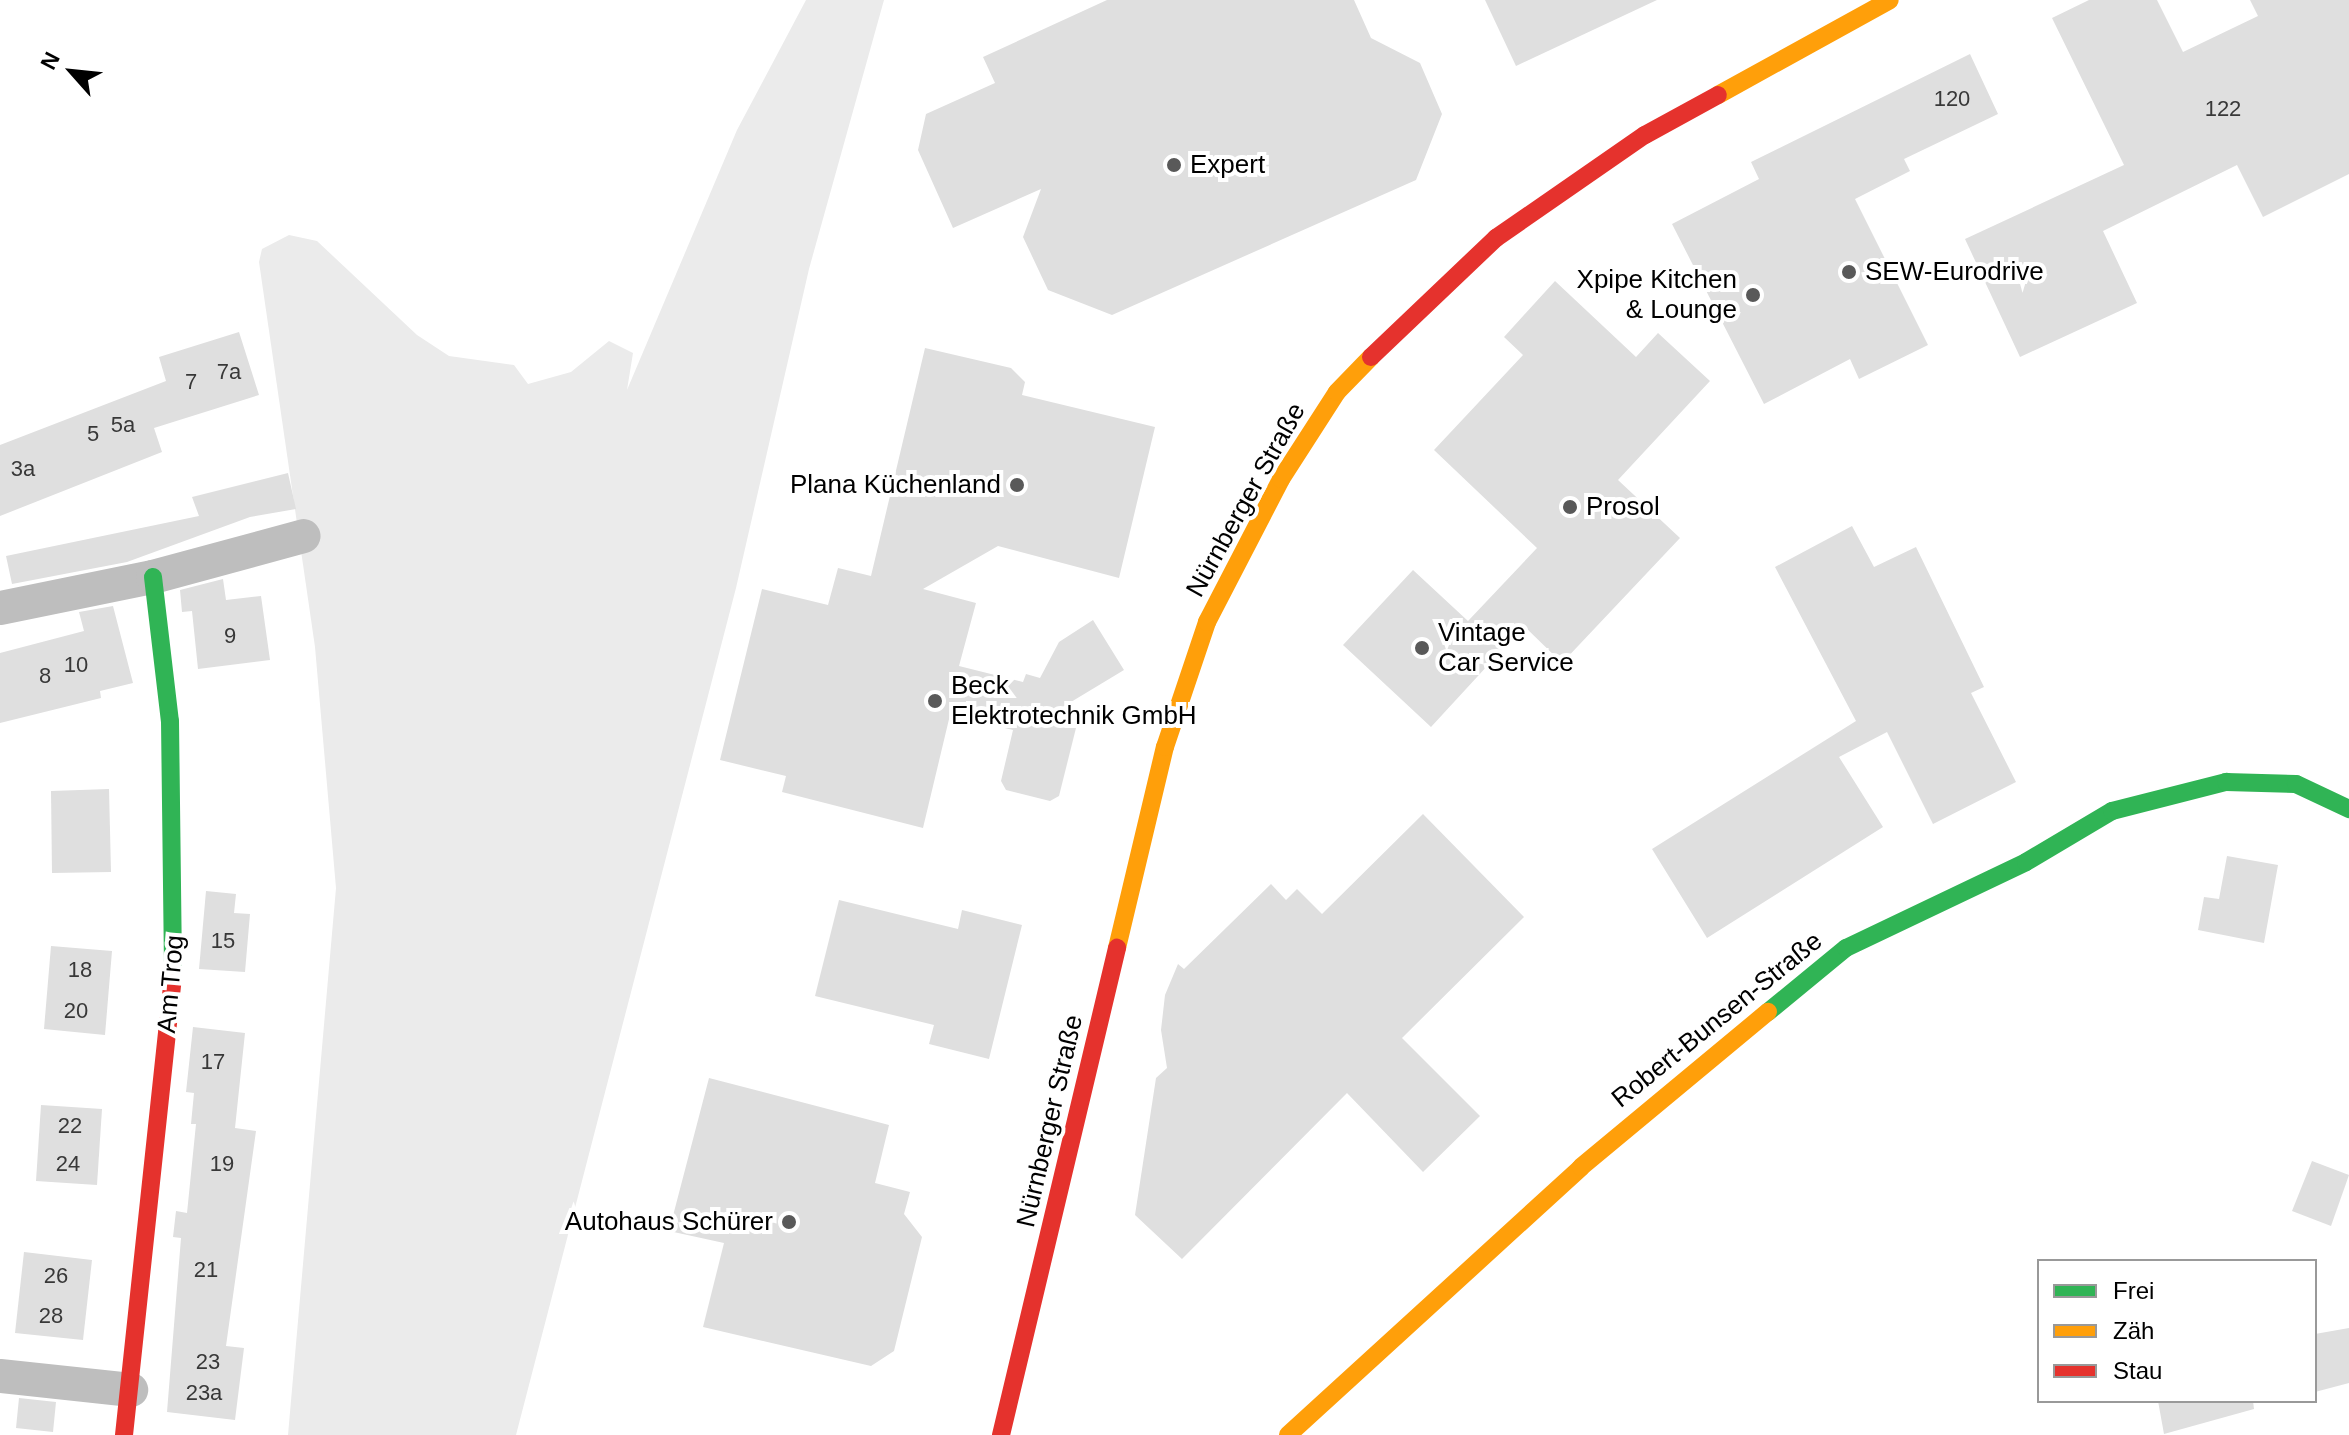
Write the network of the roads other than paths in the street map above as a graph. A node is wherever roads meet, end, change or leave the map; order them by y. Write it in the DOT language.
graph roads {
  1 [pos="1890,0"];
  2 [pos="304,536"];
  3 [pos="153,577"];
  4 [pos="0,608"];
  5 [pos="2349,809"];
  6 [pos="0,1376"];
  7 [pos="131,1390"];
  8 [pos="124,1435"];
  9 [pos="1001,1435"];
  10 [pos="1288,1435"];
  1 -- 9 [label="street, Nürnberger Straße"];
  2 -- 3 [label="street"];
  3 -- 4 [label="street"];
  3 -- 7 [label="street, Am Trog"];
  5 -- 10 [label="street, Robert-Bunsen-Straße"];
  6 -- 7 [label="street"];
  7 -- 8 [label="street, Am Trog"];
}
